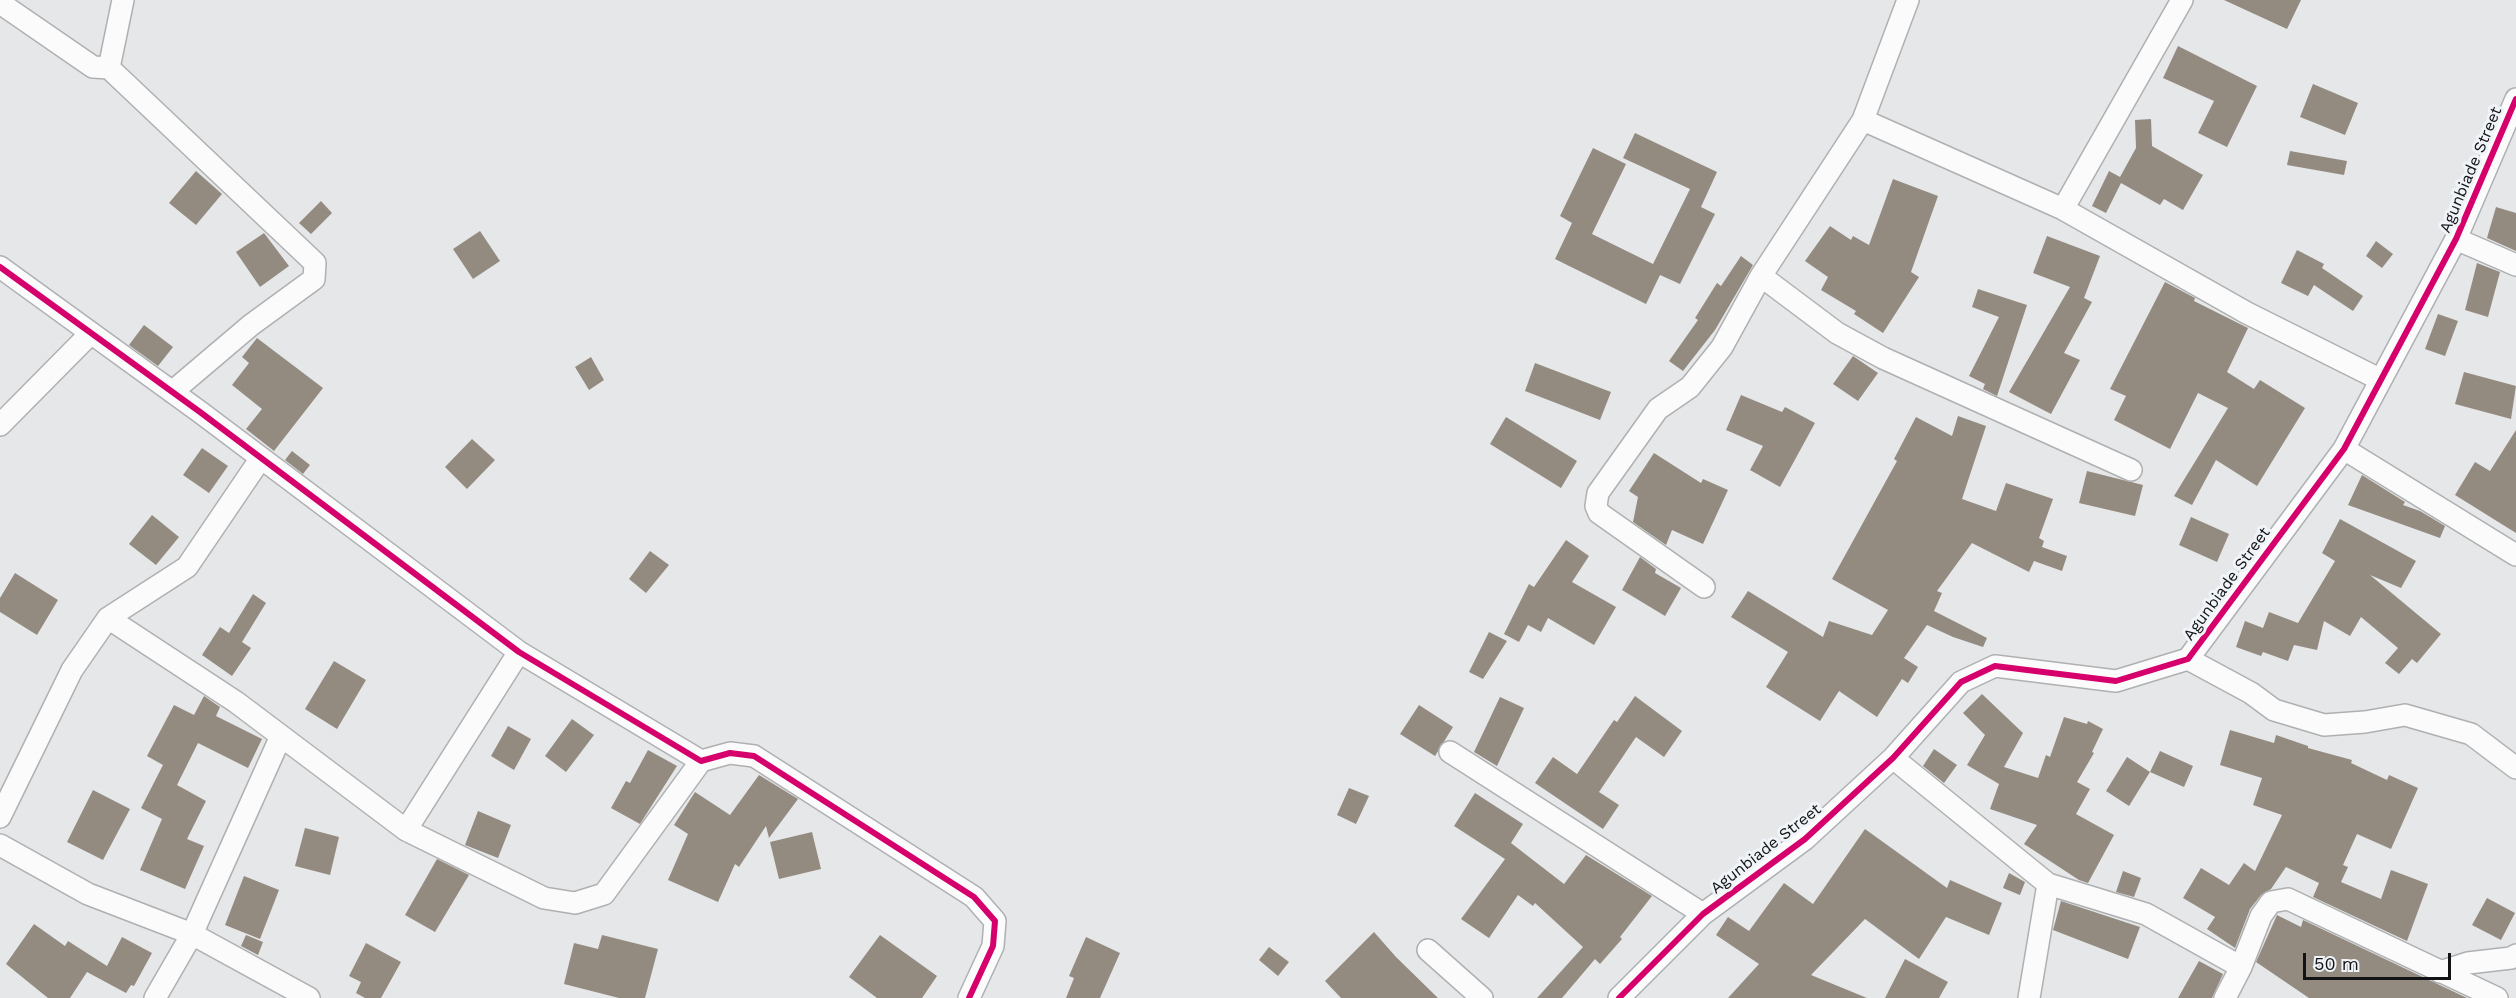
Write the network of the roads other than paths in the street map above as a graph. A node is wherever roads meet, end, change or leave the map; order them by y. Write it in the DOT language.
graph roads {
  1 [pos="123,0"];
  2 [pos="1908,0"];
  3 [pos="2182,0"];
  4 [pos="0,3"];
  5 [pos="109,68"];
  6 [pos="2516,99"];
  7 [pos="1863,120"];
  8 [pos="2063,209"];
  9 [pos="2456,239"];
  10 [pos="2516,265"];
  11 [pos="0,267"];
  12 [pos="1761,276"];
  13 [pos="91,333"];
  14 [pos="2379,379"];
  15 [pos="172,392"];
  16 [pos="0,425"];
  17 [pos="2344,449"];
  18 [pos="261,458"];
  19 [pos="2131,470"];
  20 [pos="2516,555"];
  21 [pos="1704,587"];
  22 [pos="108,618"];
  23 [pos="519,652"];
  24 [pos="2188,659"];
  25 [pos="281,736"];
  26 [pos="1450,752"];
  27 [pos="1893,758"];
  28 [pos="700,761"];
  29 [pos="2516,768"];
  30 [pos="0,818"];
  31 [pos="406,830"];
  32 [pos="0,845"];
  33 [pos="2048,884"];
  34 [pos="1703,914"];
  35 [pos="192,934"];
  36 [pos="1428,950"];
  37 [pos="2516,955"];
  38 [pos="2241,968"];
  39 [pos="2440,972"];
  40 [pos="155,998"];
  41 [pos="309,998"];
  42 [pos="969,998"];
  43 [pos="1482,998"];
  44 [pos="1619,998"];
  45 [pos="2029,998"];
  46 [pos="2225,998"];
  47 [pos="2497,998"];
  1 -- 5 [label="street"];
  2 -- 7 [label="street"];
  3 -- 8 [label="street"];
  4 -- 5 [label="street"];
  5 -- 15 [label="street"];
  6 -- 9 [label="street, Agunbiade Street"];
  7 -- 8 [label="street"];
  7 -- 12 [label="street"];
  8 -- 14 [label="street"];
  9 -- 10 [label="street"];
  9 -- 14 [label="street, Agunbiade Street"];
  11 -- 13 [label="street"];
  12 -- 19 [label="street"];
  12 -- 21 [label="street"];
  13 -- 15 [label="street"];
  13 -- 16 [label="street"];
  14 -- 17 [label="street, Agunbiade Street"];
  15 -- 18 [label="street"];
  17 -- 20 [label="street"];
  17 -- 24 [label="street, Agunbiade Street"];
  18 -- 22 [label="street"];
  18 -- 23 [label="street"];
  22 -- 25 [label="street"];
  22 -- 30 [label="street"];
  23 -- 28 [label="street"];
  23 -- 31 [label="street"];
  24 -- 27 [label="street, Agunbiade Street"];
  24 -- 29 [label="street"];
  25 -- 31 [label="street"];
  25 -- 35 [label="street"];
  26 -- 34 [label="street"];
  27 -- 33 [label="street"];
  27 -- 34 [label="street, Agunbiade Street"];
  28 -- 31 [label="street"];
  28 -- 42 [label="street"];
  32 -- 35 [label="street"];
  33 -- 38 [label="street"];
  33 -- 45 [label="street"];
  34 -- 44 [label="street, Agunbiade Street"];
  35 -- 40 [label="street"];
  35 -- 41 [label="street"];
  36 -- 43 [label="street"];
  37 -- 39 [label="street"];
  38 -- 39 [label="street"];
  38 -- 46 [label="street"];
  39 -- 47 [label="street"];
}
